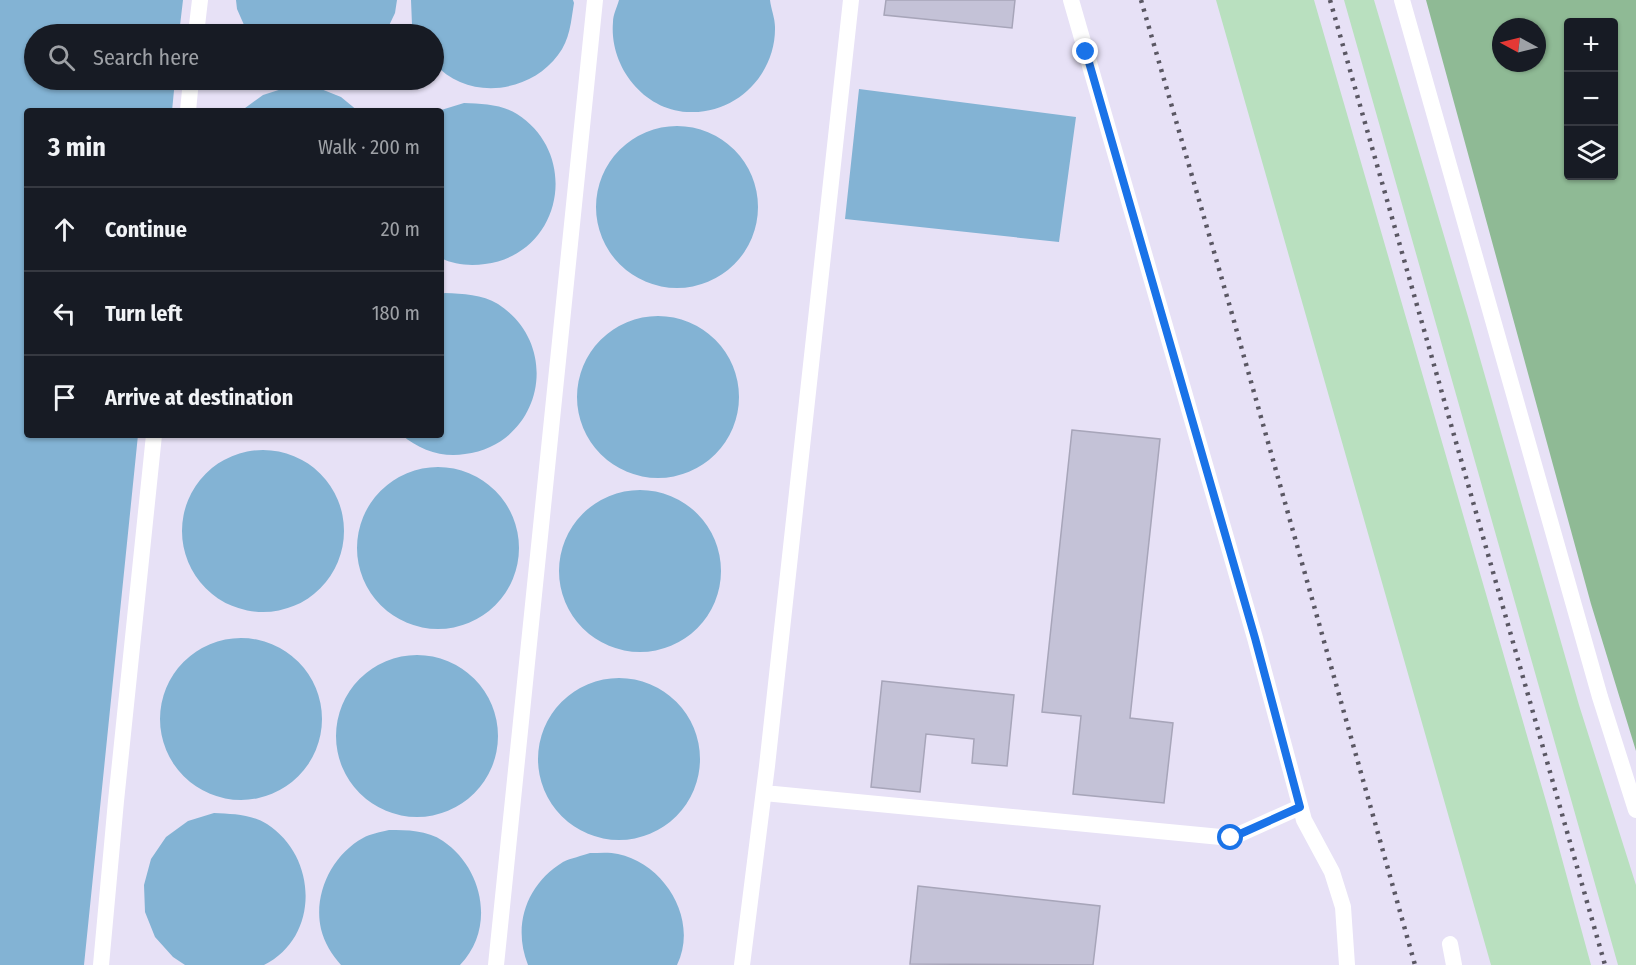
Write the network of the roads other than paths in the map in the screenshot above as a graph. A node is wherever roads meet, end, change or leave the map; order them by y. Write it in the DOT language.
graph roads {
  1 [pos="200,0"];
  2 [pos="595,0"];
  3 [pos="851,0"];
  4 [pos="1071,0"];
  5 [pos="1402,0"];
  6 [pos="197,24"];
  7 [pos="190,90"];
  8 [pos="188,108"];
  9 [pos="154,438"];
  10 [pos="764,793"];
  11 [pos="1300,807"];
  12 [pos="1636,810"];
  13 [pos="1450,944"];
  14 [pos="101,965"];
  15 [pos="496,965"];
  16 [pos="742,965"];
  17 [pos="1347,965"];
  18 [pos="1454,965"];
  1 -- 6 [label="lane"];
  2 -- 15 [label="lane"];
  3 -- 10 [label="lane"];
  4 -- 11 [label="lane"];
  5 -- 12 [label="lane"];
  7 -- 8 [label="lane"];
  9 -- 14 [label="lane"];
  10 -- 11 [label="lane"];
  10 -- 16 [label="lane"];
  11 -- 17 [label="lane"];
  13 -- 18 [label="lane"];
}
